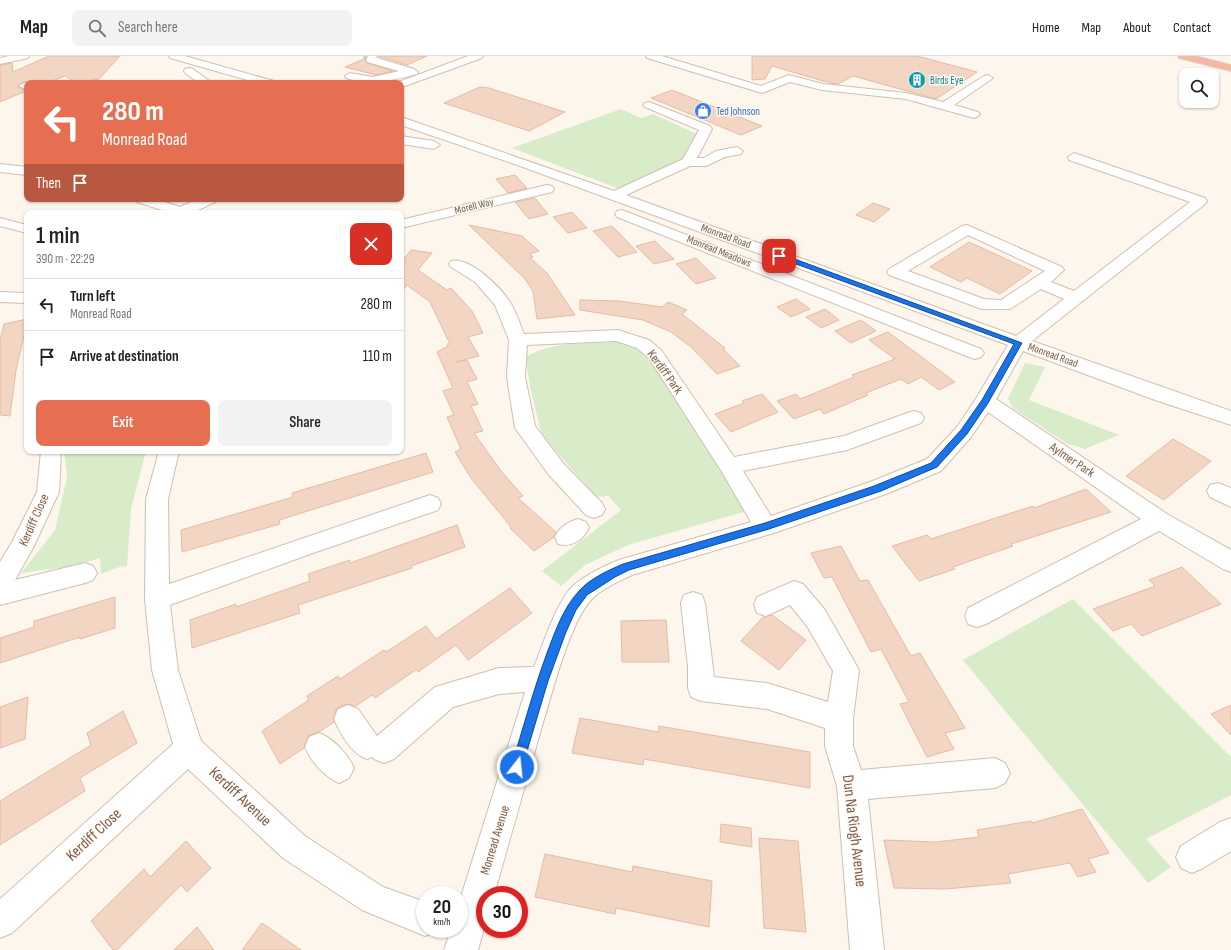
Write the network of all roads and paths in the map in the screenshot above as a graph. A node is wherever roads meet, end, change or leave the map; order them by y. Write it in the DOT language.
graph roads {
  1 [pos="24,56"];
  2 [pos="174,56"];
  3 [pos="478,56"];
  4 [pos="651,56"];
  5 [pos="1183,56"];
  6 [pos="1213,56"];
  7 [pos="455,57"];
  8 [pos="372,58"];
  9 [pos="0,61"];
  10 [pos="1231,61"];
  11 [pos="1231,68"];
  12 [pos="189,71"];
  13 [pos="411,71"];
  14 [pos="214,74"];
  15 [pos="424,74"];
  16 [pos="350,76"];
  17 [pos="988,78"];
  18 [pos="202,80"];
  19 [pos="205,80"];
  20 [pos="259,80"];
  21 [pos="404,83"];
  22 [pos="648,105"];
  23 [pos="945,106"];
  24 [pos="974,114"];
  25 [pos="404,122"];
  26 [pos="404,140"];
  27 [pos="434,145"];
  28 [pos="737,151"];
  29 [pos="1074,157"];
  30 [pos="688,162"];
  31 [pos="0,168"];
  32 [pos="24,171"];
  33 [pos="547,189"];
  34 [pos="614,195"];
  35 [pos="574,196"];
  36 [pos="151,202"];
  37 [pos="204,202"];
  38 [pos="177,210"];
  39 [pos="187,210"];
  40 [pos="0,222"];
  41 [pos="404,223"];
  42 [pos="24,229"];
  43 [pos="707,229"];
  44 [pos="693,240"];
  45 [pos="457,264"];
  46 [pos="1040,283"];
  47 [pos="0,297"];
  48 [pos="24,298"];
  49 [pos="1075,298"];
  50 [pos="518,340"];
  51 [pos="1018,343"];
  52 [pos="975,353"];
  53 [pos="985,401"];
  54 [pos="914,418"];
  55 [pos="1231,418"];
  56 [pos="51,454"];
  57 [pos="168,454"];
  58 [pos="729,466"];
  59 [pos="430,504"];
  60 [pos="594,509"];
  61 [pos="1159,520"];
  62 [pos="766,527"];
  63 [pos="1229,558"];
  64 [pos="86,573"];
  65 [pos="0,583"];
  66 [pos="0,594"];
  67 [pos="157,599"];
  68 [pos="694,603"];
  69 [pos="766,604"];
  70 [pos="977,616"];
  71 [pos="542,681"];
  72 [pos="839,719"];
  73 [pos="348,720"];
  74 [pos="319,747"];
  75 [pos="189,750"];
  76 [pos="339,768"];
  77 [pos="995,774"];
  78 [pos="852,786"];
  79 [pos="1231,833"];
  80 [pos="1192,857"];
  81 [pos="468,910"];
  82 [pos="416,916"];
  83 [pos="0,921"];
  84 [pos="867,950"];
  1 -- 9 [label="street"];
  2 -- 20 [label="street"];
  3 -- 15 [label="street"];
  4 -- 23 [label="street"];
  5 -- 11 [label="highway"];
  6 -- 10 [label="highway"];
  7 -- 13 [label="street"];
  8 -- 13 [label="street"];
  12 -- 18 [label="street"];
  13 -- 15 [label="street"];
  13 -- 16 [label="street"];
  14 -- 19 [label="street"];
  15 -- 21 [label="street"];
  17 -- 23 [label="street"];
  22 -- 30 [label="street"];
  23 -- 24 [label="street"];
  25 -- 34 [label="street, Monread Road"];
  26 -- 27 [label="street"];
  28 -- 30 [label="street"];
  29 -- 49 [label="street"];
  30 -- 34 [label="street"];
  31 -- 32 [label="street"];
  33 -- 41 [label="street, Morell Way"];
  34 -- 43 [label="street, Monread Road"];
  35 -- 44 [label="street, Monread Meadows"];
  36 -- 38 [label="street"];
  37 -- 39 [label="street"];
  40 -- 42 [label="street"];
  43 -- 44 [label="street"];
  43 -- 51 [label="street, Monread Road"];
  44 -- 52 [label="street, Monread Meadows"];
  45 -- 50 [label="street"];
  46 -- 46 [label="street"];
  46 -- 49 [label="street"];
  47 -- 48 [label="street"];
  49 -- 51 [label="street"];
  50 -- 58 [label="street, Kerdiff Park"];
  50 -- 60 [label="street"];
  51 -- 53 [label="street, Monread Avenue"];
  51 -- 55 [label="street, Monread Road"];
  53 -- 61 [label="street, Aylmer Park"];
  53 -- 62 [label="street, Monread Avenue"];
  54 -- 58 [label="street"];
  56 -- 65 [label="street, Kerdiff Close"];
  57 -- 67 [label="street"];
  58 -- 62 [label="street, Kerdiff Park"];
  59 -- 67 [label="street"];
  61 -- 63 [label="street, Aylmer Park"];
  61 -- 70 [label="street"];
  62 -- 71 [label="street, Monread Avenue"];
  64 -- 66 [label="street"];
  67 -- 75 [label="street"];
  68 -- 72 [label="street"];
  69 -- 72 [label="street, Dun Na Riogh Avenue"];
  71 -- 73 [label="street"];
  71 -- 81 [label="street, Monread Avenue"];
  72 -- 78 [label="street, Dun Na Riogh Avenue"];
  74 -- 76 [label="street"];
  75 -- 82 [label="street, Kerdiff Avenue"];
  75 -- 83 [label="street, Kerdiff Close"];
  77 -- 78 [label="street"];
  78 -- 84 [label="street, Dun Na Riogh Avenue"];
  79 -- 80 [label="street"];
}
